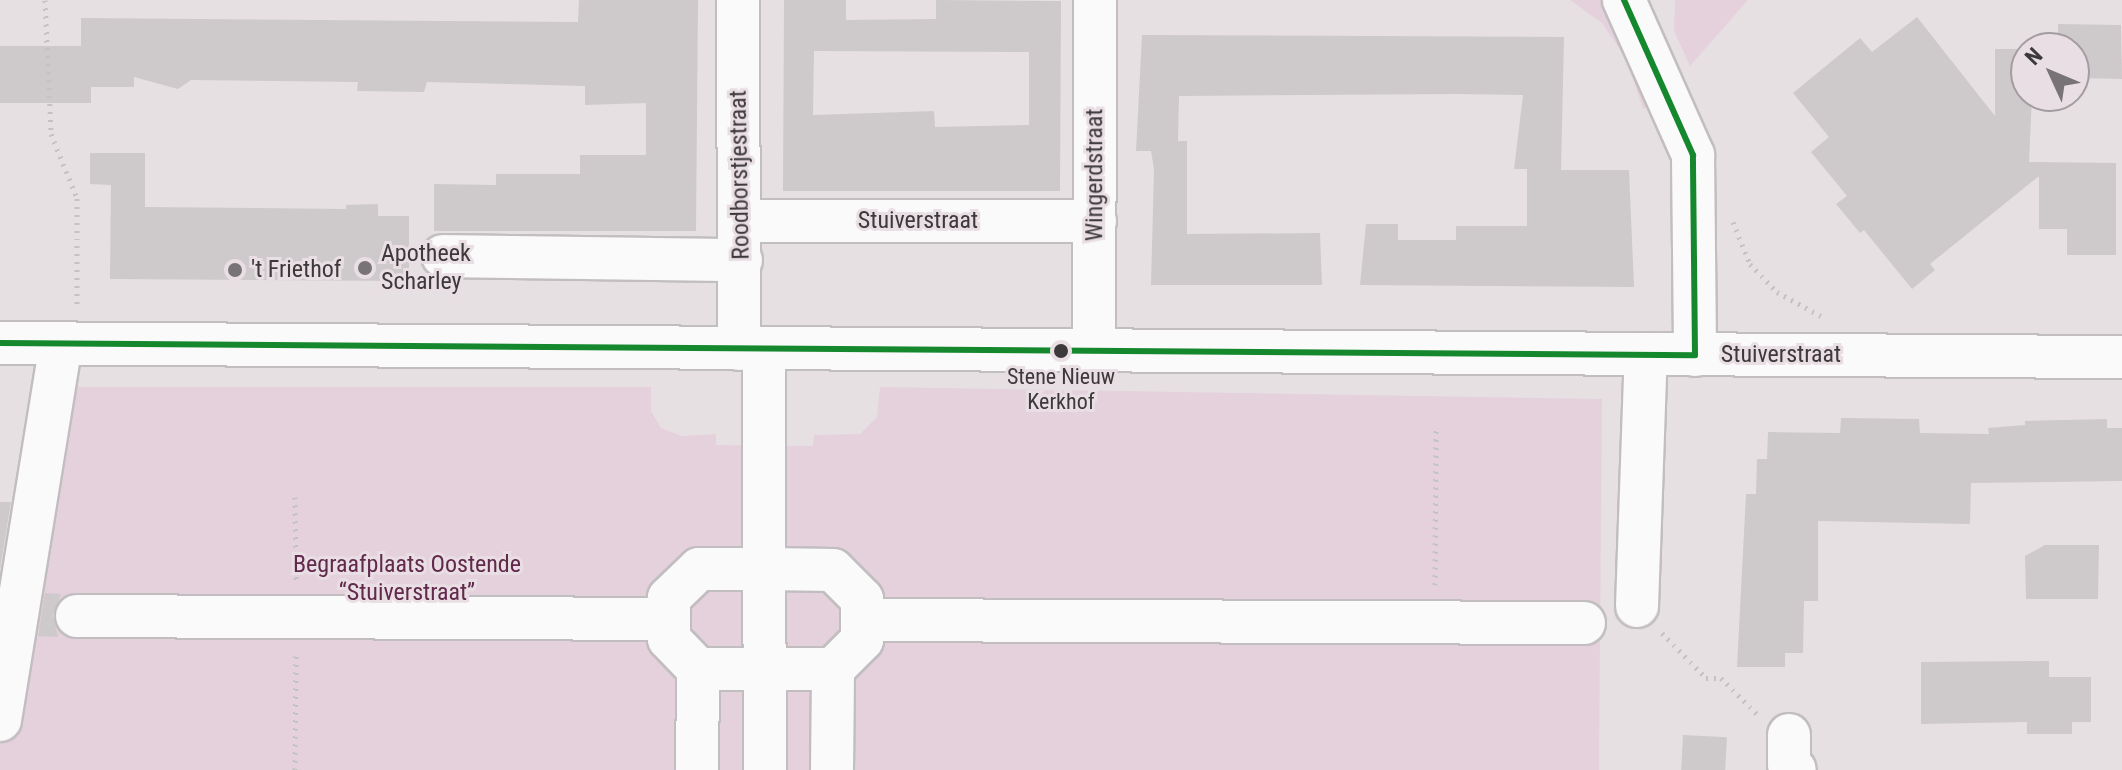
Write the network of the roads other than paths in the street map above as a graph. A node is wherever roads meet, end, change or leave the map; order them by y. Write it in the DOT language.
graph roads {
  1 [pos="738,0"];
  2 [pos="1095,0"];
  3 [pos="1624,0"];
  4 [pos="1095,221"];
  5 [pos="741,241"];
  6 [pos="443,256"];
  7 [pos="0,343"];
  8 [pos="61,344"];
  9 [pos="752,349"];
  10 [pos="1094,350"];
  11 [pos="1646,354"];
  12 [pos="1695,355"];
  13 [pos="2122,357"];
  14 [pos="767,569"];
  15 [pos="1637,606"];
  16 [pos="77,616"];
  17 [pos="669,619"];
  18 [pos="862,620"];
  19 [pos="1584,623"];
  20 [pos="698,669"];
  21 [pos="766,669"];
  22 [pos="833,669"];
  23 [pos="0,720"];
  24 [pos="697,770"];
  25 [pos="765,770"];
  26 [pos="832,770"];
  1 -- 5 [label="street, Roodborstjestraat"];
  2 -- 4 [label="street, Wingerdstraat"];
  3 -- 12 [label="street"];
  4 -- 5 [label="street, Stuiverstraat"];
  4 -- 10 [label="street, Wingerdstraat"];
  5 -- 6 [label="street, Stuiverstraat"];
  5 -- 9 [label="street, Roodborstjestraat"];
  7 -- 8 [label="street, Stuiverstraat"];
  8 -- 9 [label="street, Stuiverstraat"];
  8 -- 23 [label="street"];
  9 -- 10 [label="street, Stuiverstraat"];
  9 -- 14 [label="street, Roodborstjestraat"];
  10 -- 11 [label="street, Stuiverstraat"];
  11 -- 12 [label="street, Stuiverstraat"];
  11 -- 15 [label="street"];
  12 -- 13 [label="street, Stuiverstraat"];
  14 -- 17 [label="street"];
  14 -- 18 [label="street"];
  14 -- 21 [label="street, Roodborstjestraat"];
  16 -- 17 [label="street"];
  17 -- 20 [label="street"];
  18 -- 19 [label="street"];
  18 -- 22 [label="street"];
  20 -- 21 [label="street"];
  20 -- 24 [label="street"];
  21 -- 22 [label="street"];
  21 -- 25 [label="street, Roodborstjestraat"];
  22 -- 26 [label="street"];
}
